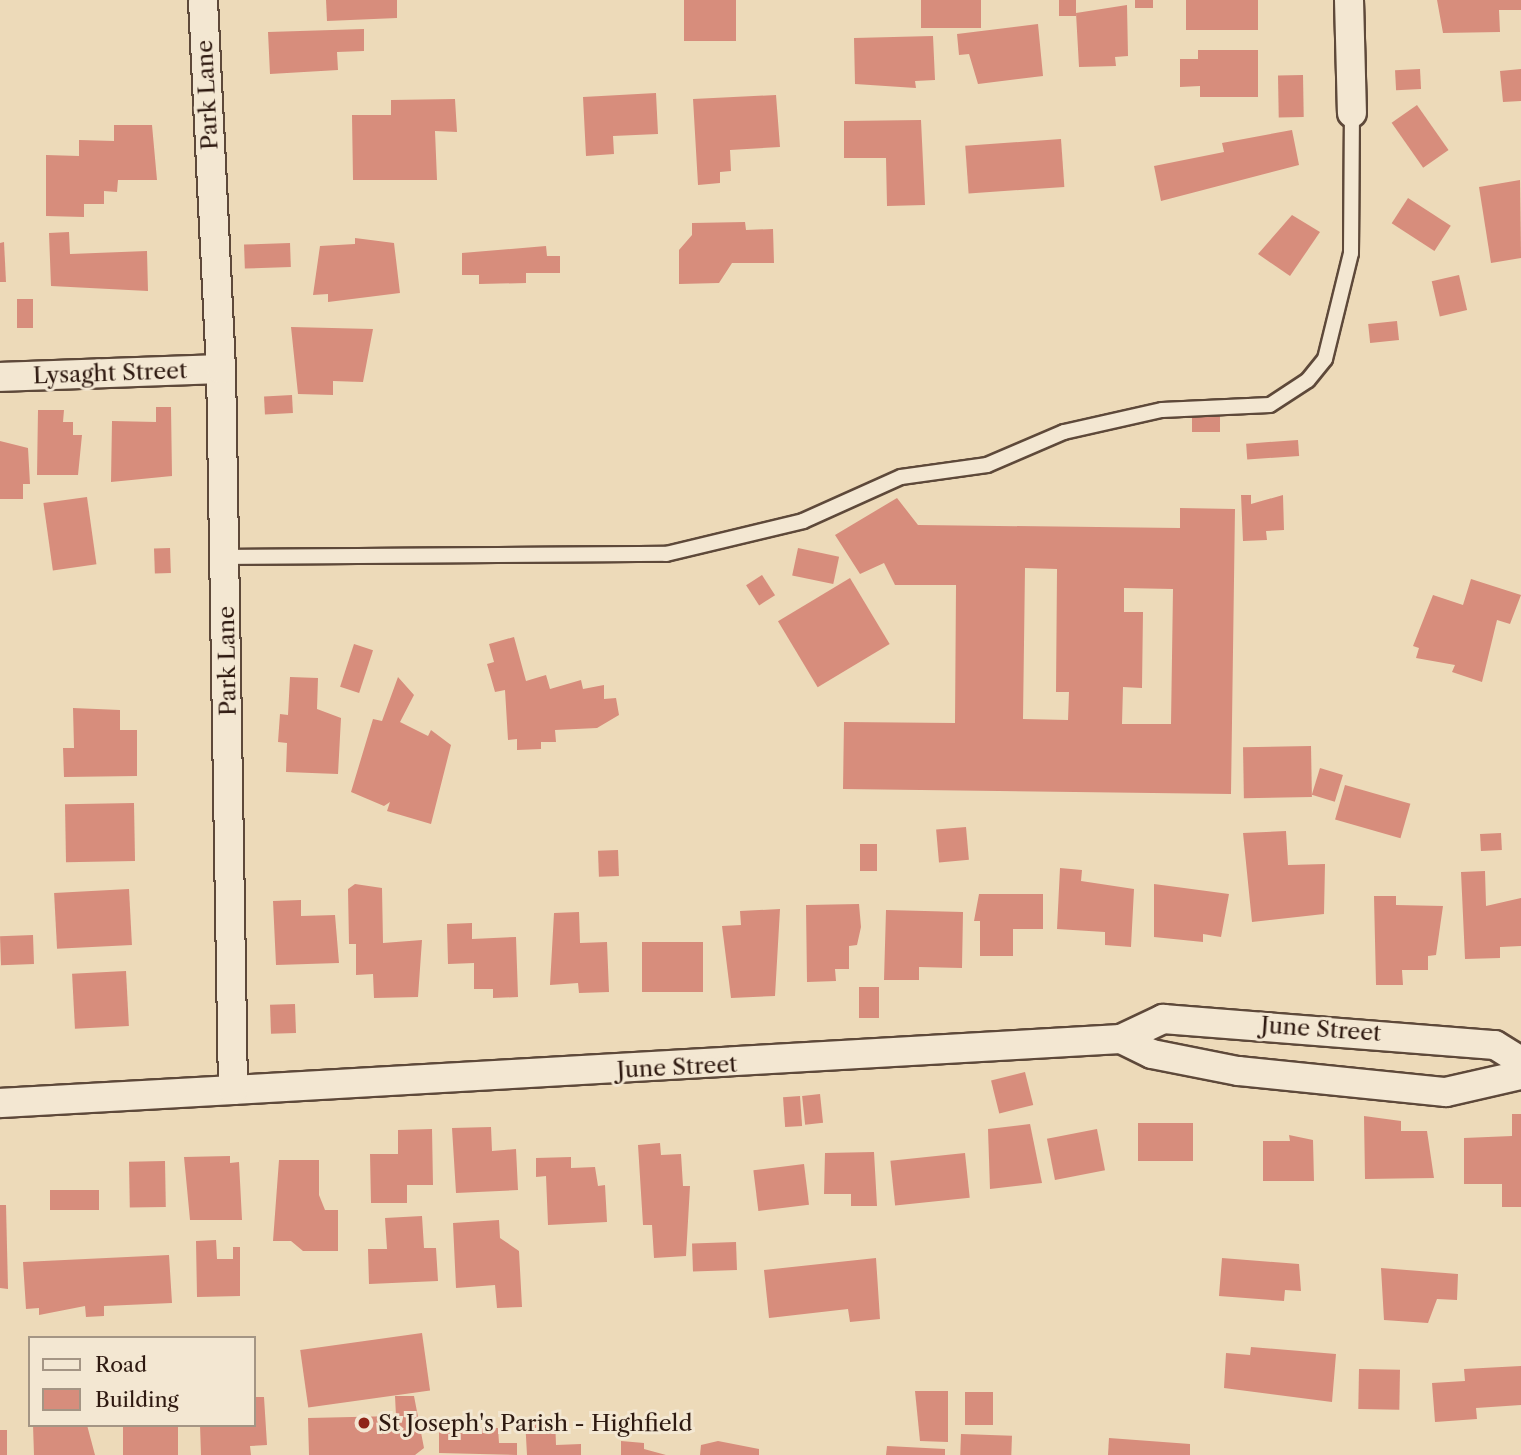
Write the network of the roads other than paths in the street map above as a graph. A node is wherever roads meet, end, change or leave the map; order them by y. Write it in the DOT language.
graph roads {
  1 [pos="203,0"];
  2 [pos="1349,0"];
  3 [pos="1352,113"];
  4 [pos="221,369"];
  5 [pos="0,377"];
  6 [pos="225,557"];
  7 [pos="1121,1039"];
  8 [pos="1521,1061"];
  9 [pos="1521,1075"];
  10 [pos="233,1090"];
  11 [pos="0,1104"];
  1 -- 4 [label="street, Park Lane"];
  2 -- 3 [label="street"];
  3 -- 6 [label="lane"];
  4 -- 5 [label="street, Lysaght Street"];
  4 -- 6 [label="street, Park Lane"];
  6 -- 10 [label="street, Park Lane"];
  7 -- 8 [label="street, June Street"];
  7 -- 9 [label="street, June Street"];
  7 -- 10 [label="street, June Street"];
  10 -- 11 [label="street"];
}
